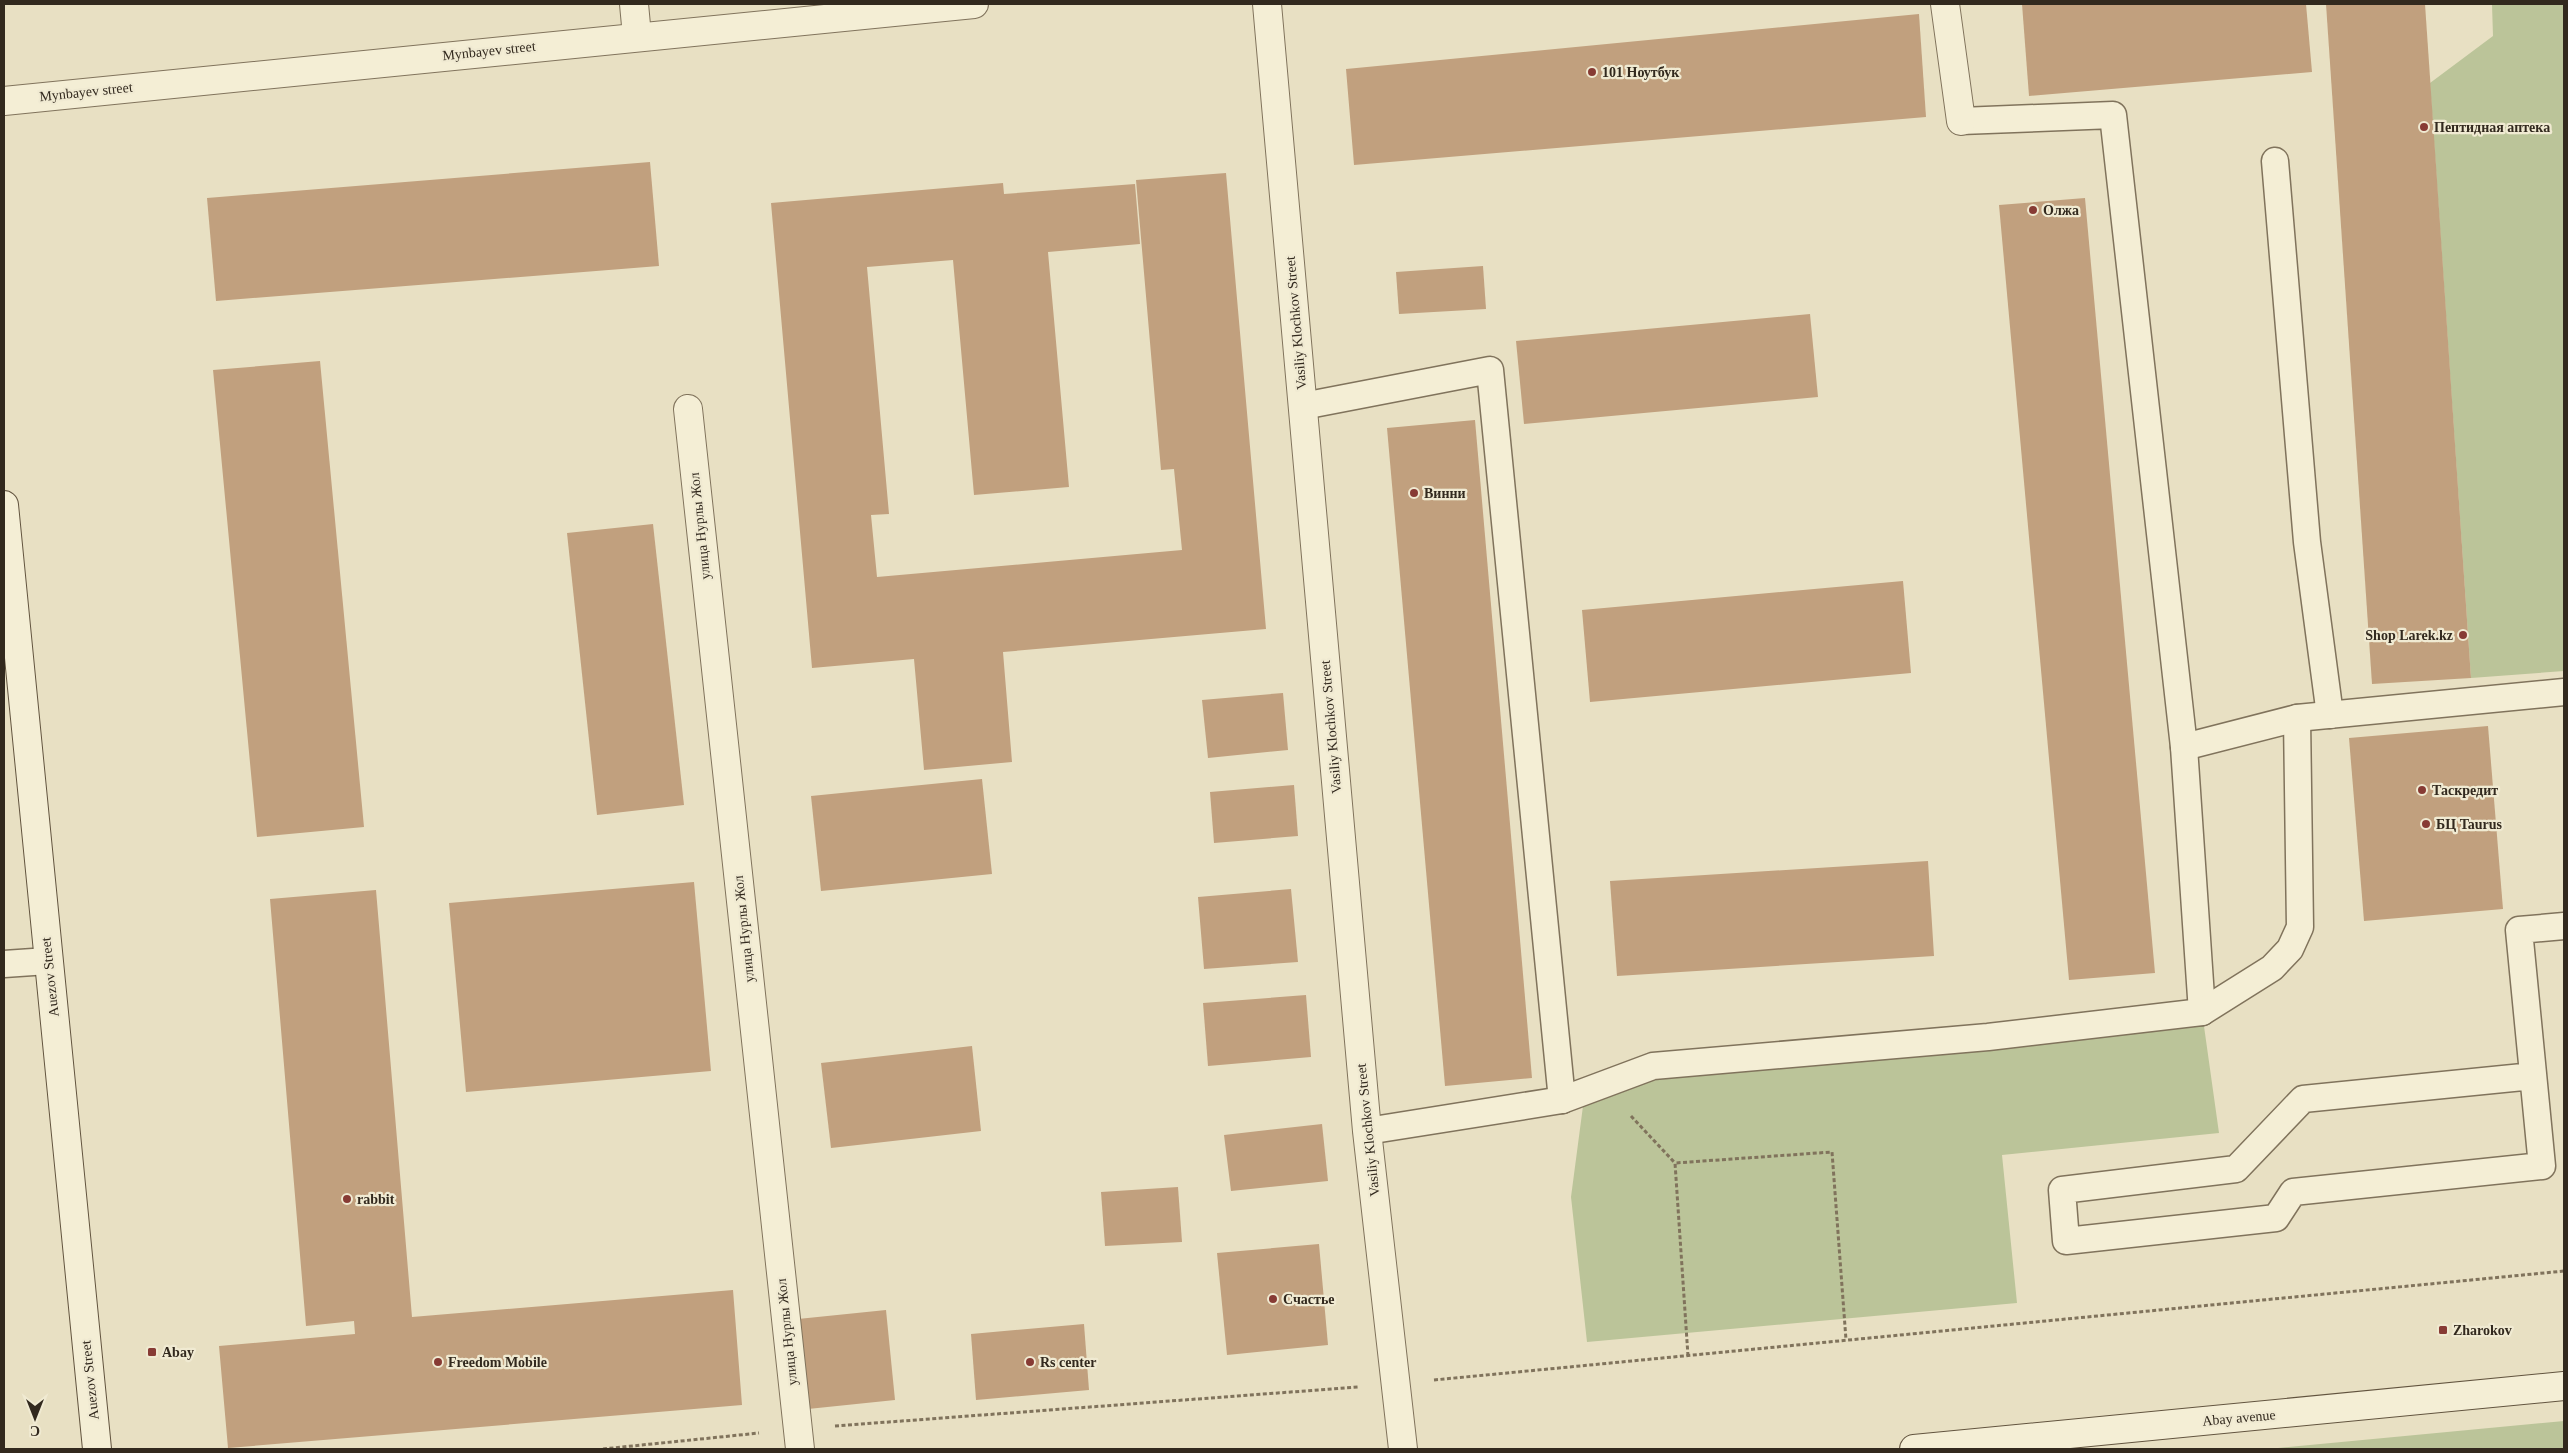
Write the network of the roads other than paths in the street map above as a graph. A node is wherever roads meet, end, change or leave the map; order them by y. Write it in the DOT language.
graph roads {
  1 [pos="634,4"];
  2 [pos="974,4"];
  3 [pos="1267,4"];
  4 [pos="1946,4"];
  5 [pos="637,36"];
  6 [pos="4,100"];
  7 [pos="1961,121"];
  8 [pos="2275,161"];
  9 [pos="1303,406"];
  10 [pos="688,409"];
  11 [pos="4,506"];
  12 [pos="2564,692"];
  13 [pos="2330,714"];
  14 [pos="2297,718"];
  15 [pos="2184,747"];
  16 [pos="2564,926"];
  17 [pos="48,961"];
  18 [pos="4,964"];
  19 [pos="2202,1012"];
  20 [pos="2533,1076"];
  21 [pos="1562,1100"];
  22 [pos="1367,1130"];
  23 [pos="2564,1386"];
  24 [pos="799,1439"];
  25 [pos="97,1449"];
  26 [pos="1403,1449"];
  27 [pos="1914,1449"];
  1 -- 5 [label="street"];
  2 -- 5 [label="street, Mynbayev street"];
  3 -- 9 [label="street, Vasiliy Klochkov Street"];
  4 -- 7 [label="street"];
  5 -- 6 [label="street, Mynbayev street"];
  7 -- 15 [label="lane"];
  8 -- 13 [label="lane"];
  9 -- 21 [label="lane"];
  9 -- 22 [label="street, Vasiliy Klochkov Street"];
  10 -- 24 [label="street, улица Нурлы Жол"];
  11 -- 17 [label="street, Auezov Street"];
  12 -- 13 [label="lane"];
  13 -- 14 [label="lane"];
  14 -- 15 [label="lane"];
  14 -- 19 [label="lane"];
  15 -- 19 [label="lane"];
  16 -- 20 [label="lane"];
  17 -- 18 [label="lane"];
  17 -- 25 [label="street, Auezov Street"];
  19 -- 21 [label="lane"];
  20 -- 20 [label="lane"];
  21 -- 22 [label="lane"];
  22 -- 26 [label="street, Vasiliy Klochkov Street"];
  23 -- 27 [label="street, Abay avenue"];
}
